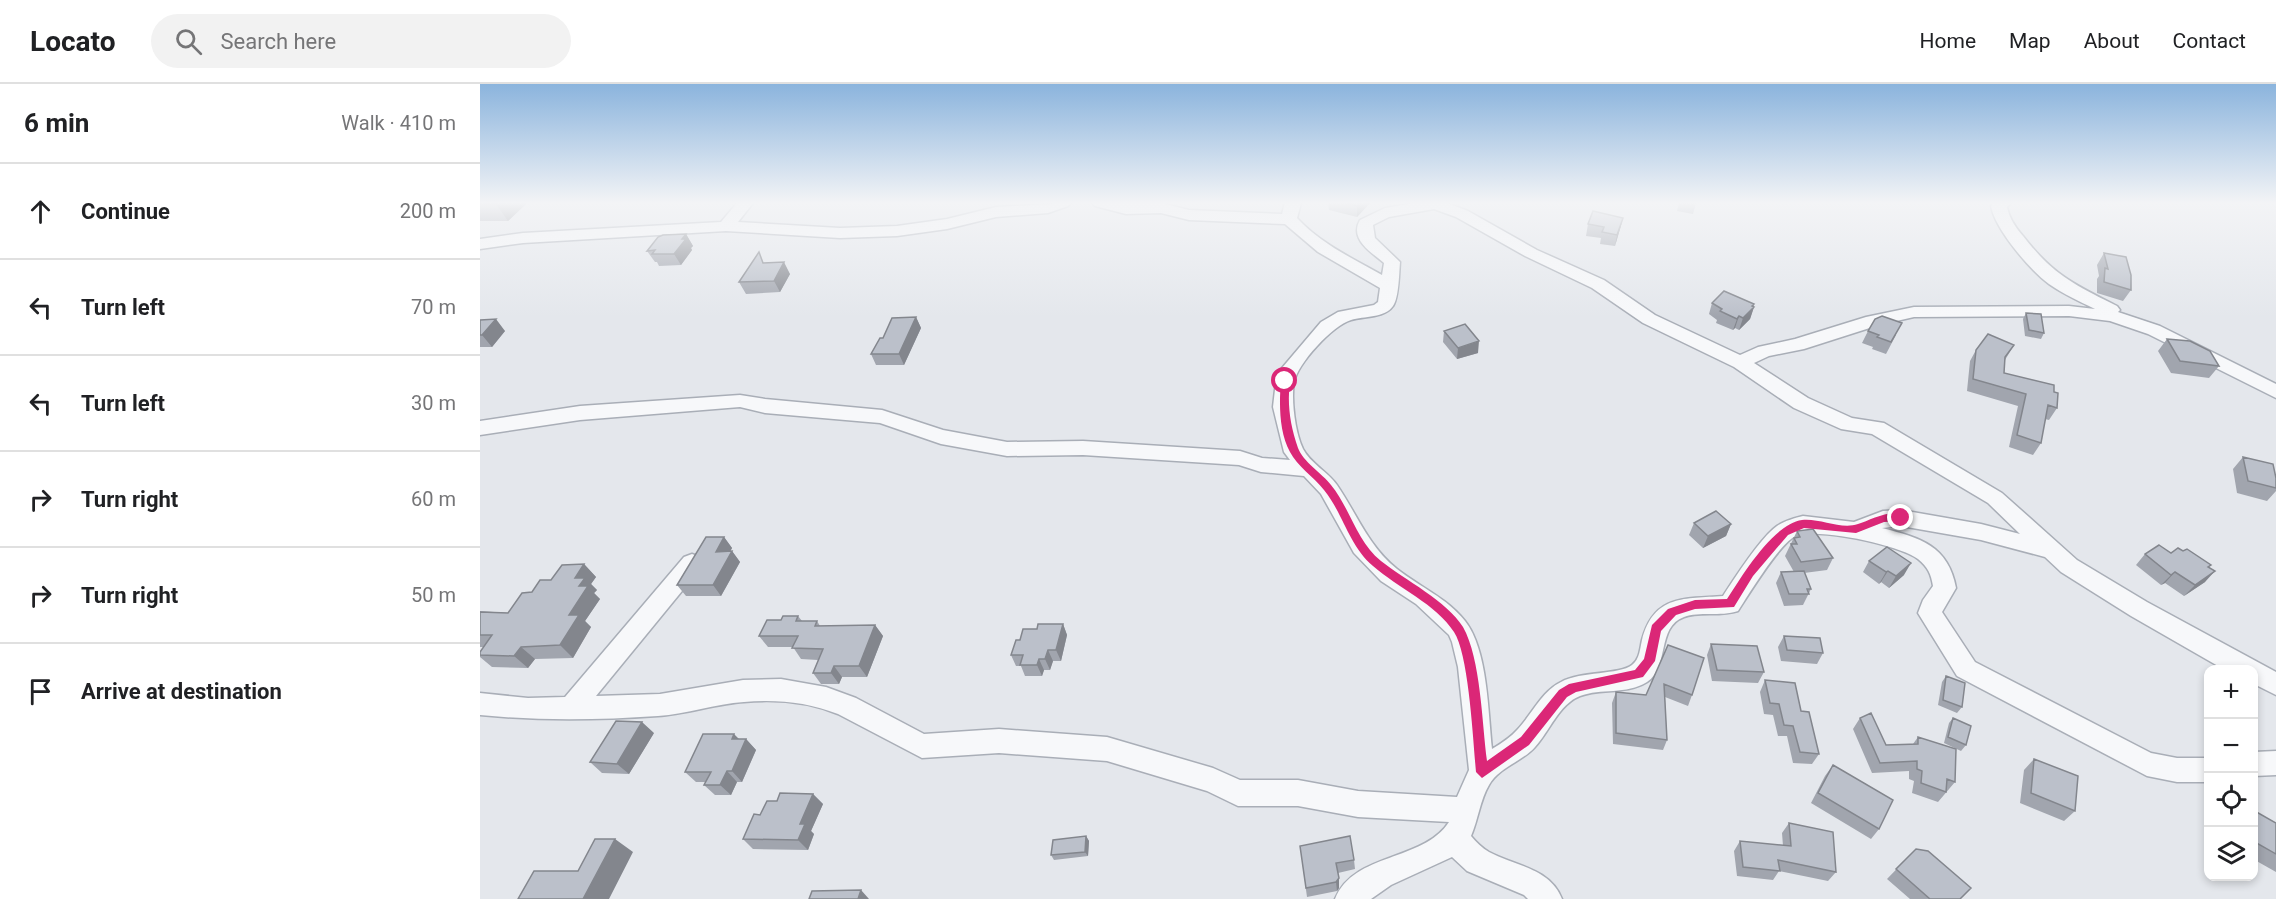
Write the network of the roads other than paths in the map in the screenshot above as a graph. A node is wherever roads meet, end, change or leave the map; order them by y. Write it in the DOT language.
graph roads {
  1 [pos="501,241"];
  2 [pos="1313,241"];
  3 [pos="1367,241"];
  4 [pos="1513,241"];
  5 [pos="2020,241"];
  6 [pos="480,244"];
  7 [pos="1389,286"];
  8 [pos="2130,320"];
  9 [pos="1741,363"];
  10 [pos="2276,392"];
  11 [pos="480,428"];
  12 [pos="1311,469"];
  13 [pos="1856,530"];
  14 [pos="2052,550"];
  15 [pos="692,563"];
  16 [pos="2241,665"];
  17 [pos="2258,675"];
  18 [pos="2276,684"];
  19 [pos="480,704"];
  20 [pos="572,707"];
  21 [pos="2276,763"];
  22 [pos="2258,764"];
  23 [pos="2204,770"];
  24 [pos="1482,772"];
  25 [pos="1465,810"];
  26 [pos="1453,839"];
  27 [pos="1349,899"];
  28 [pos="1548,899"];
  1 -- 6 [label="street"];
  2 -- 7 [label="street"];
  3 -- 7 [label="street"];
  4 -- 9 [label="street"];
  5 -- 8 [label="street"];
  7 -- 12 [label="street"];
  8 -- 9 [label="street"];
  8 -- 10 [label="street"];
  9 -- 14 [label="street"];
  11 -- 12 [label="street"];
  12 -- 24 [label="street"];
  13 -- 14 [label="street"];
  13 -- 23 [label="street"];
  13 -- 24 [label="street"];
  14 -- 16 [label="street"];
  15 -- 20 [label="street"];
  17 -- 18 [label="street"];
  19 -- 20 [label="street"];
  20 -- 25 [label="street"];
  21 -- 22 [label="street"];
  24 -- 25 [label="street"];
  25 -- 26 [label="street"];
  26 -- 27 [label="street"];
  26 -- 28 [label="street"];
}
